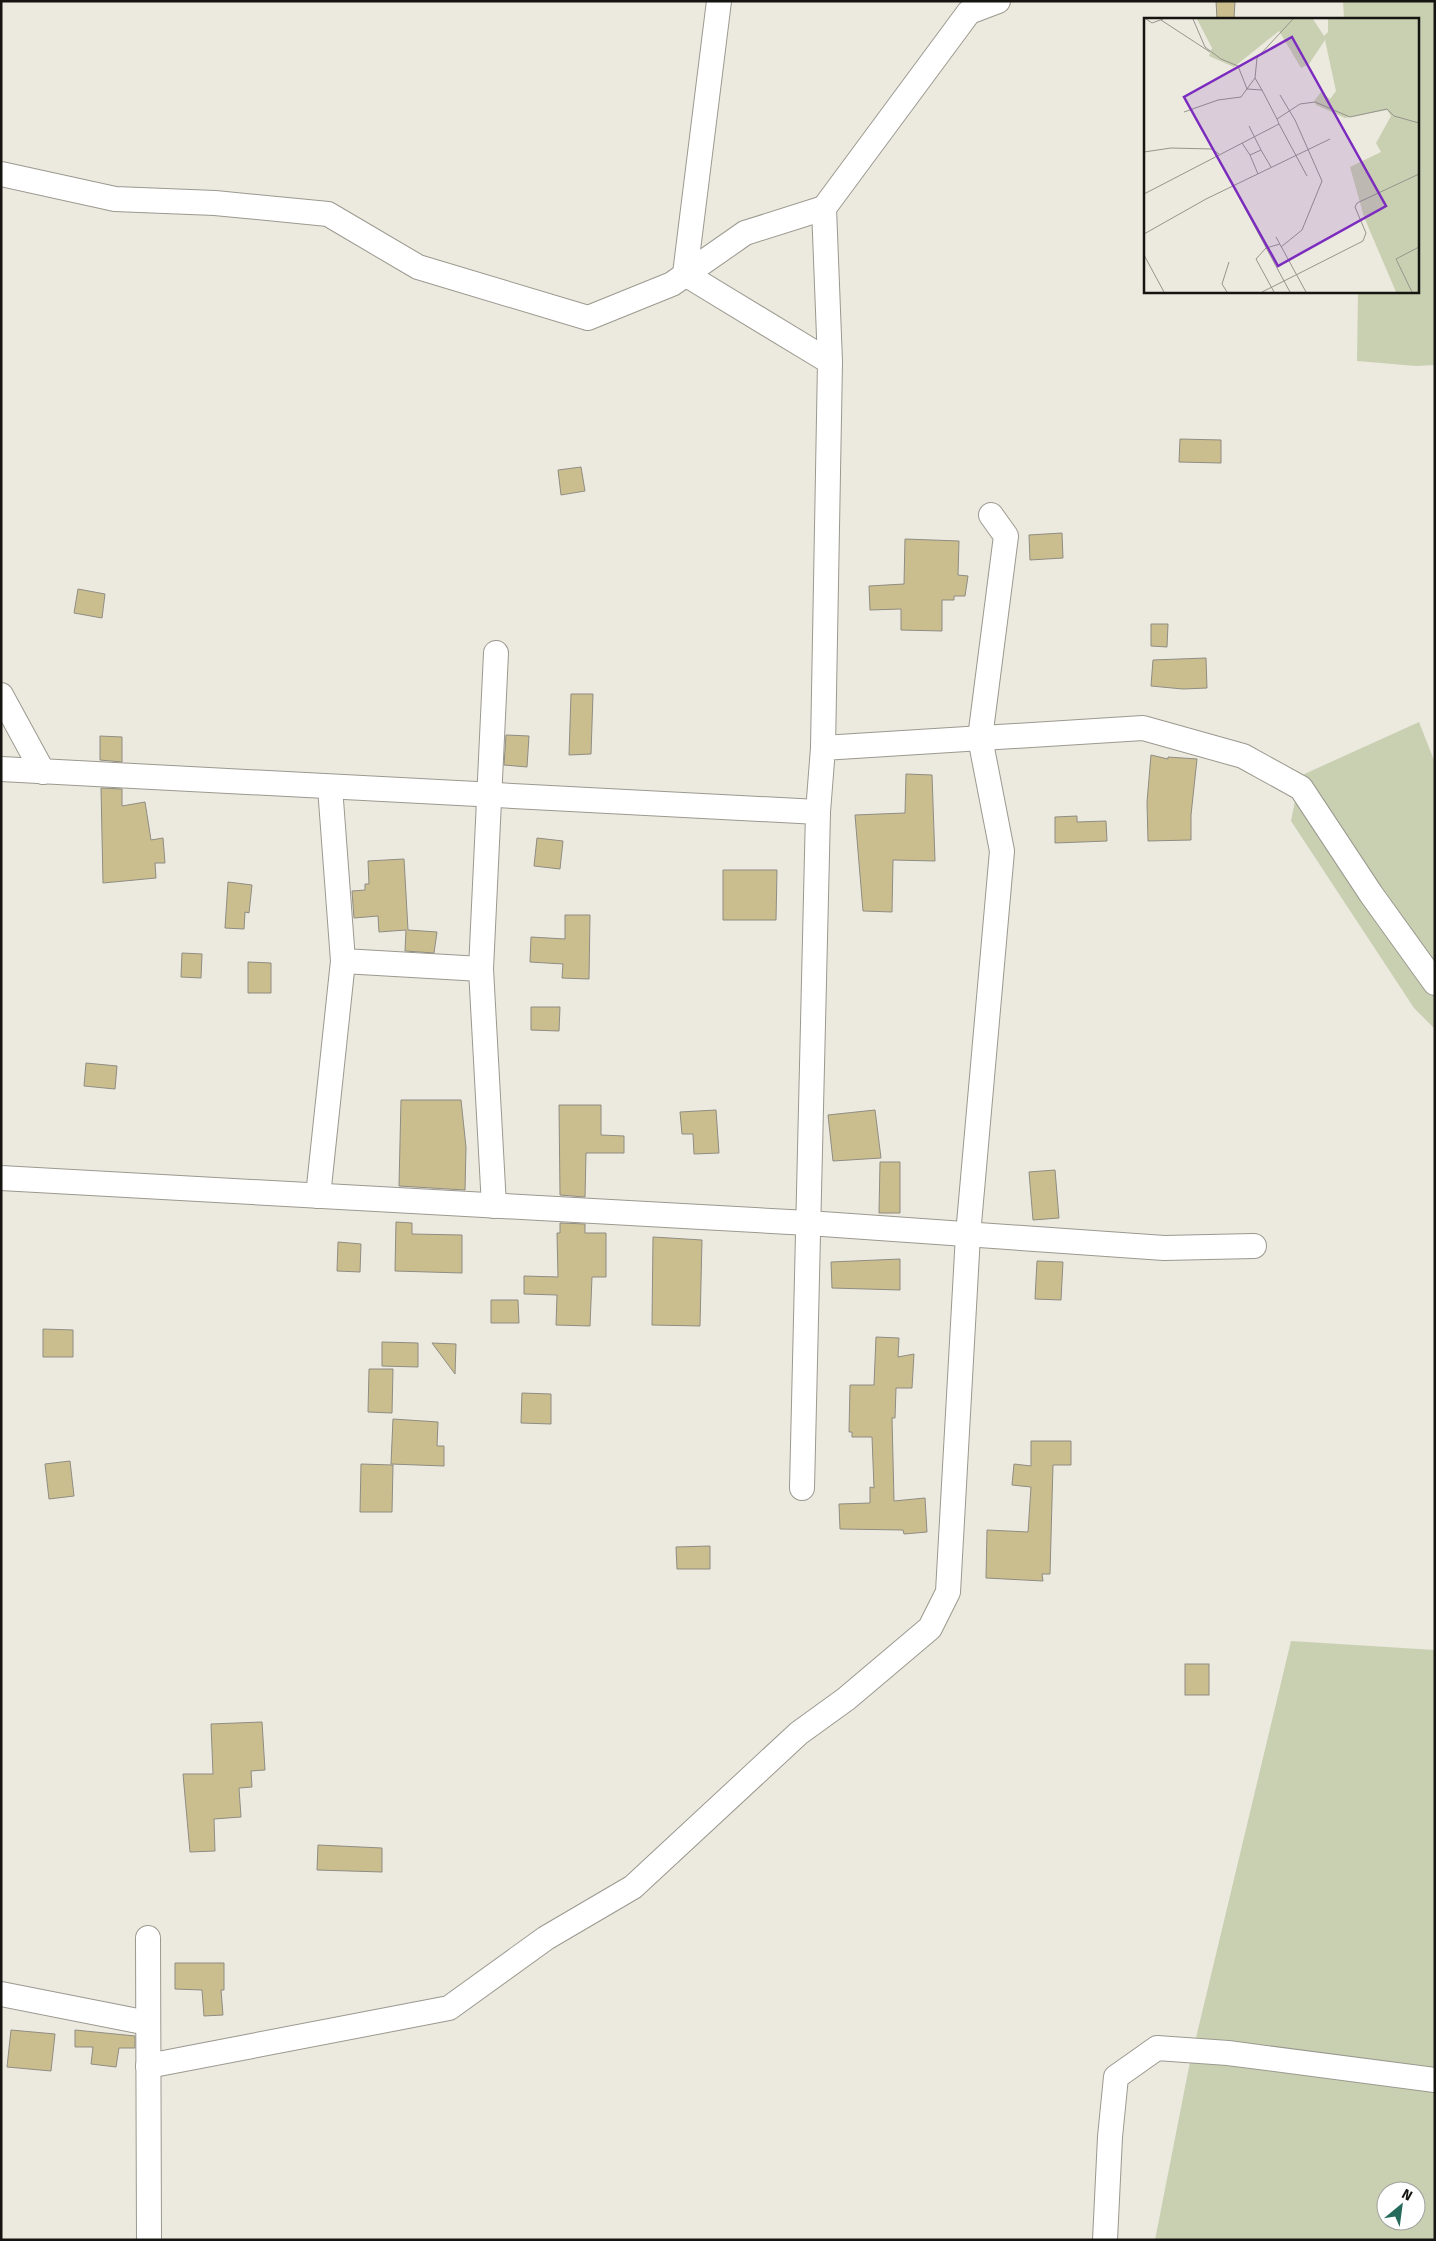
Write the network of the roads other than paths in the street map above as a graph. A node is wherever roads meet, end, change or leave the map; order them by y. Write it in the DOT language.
graph roads {
  1 [pos="718,1"];
  2 [pos="998,1"];
  3 [pos="1,174"];
  4 [pos="824,208"];
  5 [pos="685,274"];
  6 [pos="830,362"];
  7 [pos="991,515"];
  8 [pos="496,653"];
  9 [pos="1,695"];
  10 [pos="980,738"];
  11 [pos="823,748"];
  12 [pos="1,769"];
  13 [pos="43,772"];
  14 [pos="330,787"];
  15 [pos="489,795"];
  16 [pos="818,812"];
  17 [pos="343,961"];
  18 [pos="482,969"];
  19 [pos="1435,984"];
  20 [pos="1,1178"];
  21 [pos="318,1196"];
  22 [pos="494,1206"];
  23 [pos="808,1223"];
  24 [pos="968,1234"];
  25 [pos="1254,1246"];
  26 [pos="802,1488"];
  27 [pos="148,1938"];
  28 [pos="1,1994"];
  29 [pos="148,2023"];
  30 [pos="148,2066"];
  31 [pos="1435,2080"];
  32 [pos="148,2240"];
  33 [pos="1105,2240"];
  1 -- 5 [label="street"];
  2 -- 4 [label="street"];
  3 -- 5 [label="street"];
  4 -- 5 [label="street"];
  4 -- 6 [label="street"];
  5 -- 6 [label="street"];
  6 -- 11 [label="street"];
  7 -- 10 [label="street"];
  8 -- 15 [label="street"];
  9 -- 13 [label="street"];
  10 -- 11 [label="street"];
  10 -- 19 [label="street"];
  10 -- 24 [label="street"];
  11 -- 16 [label="street"];
  12 -- 13 [label="street"];
  13 -- 14 [label="street"];
  14 -- 15 [label="street"];
  14 -- 17 [label="street"];
  15 -- 16 [label="street"];
  15 -- 18 [label="street"];
  16 -- 23 [label="street"];
  17 -- 18 [label="street"];
  17 -- 21 [label="street"];
  18 -- 22 [label="street"];
  20 -- 21 [label="street"];
  21 -- 22 [label="street"];
  22 -- 23 [label="street"];
  23 -- 24 [label="street"];
  23 -- 26 [label="street"];
  24 -- 25 [label="street"];
  24 -- 30 [label="street"];
  27 -- 29 [label="street"];
  28 -- 29 [label="street"];
  29 -- 30 [label="street"];
  30 -- 32 [label="street"];
  31 -- 33 [label="street"];
}
